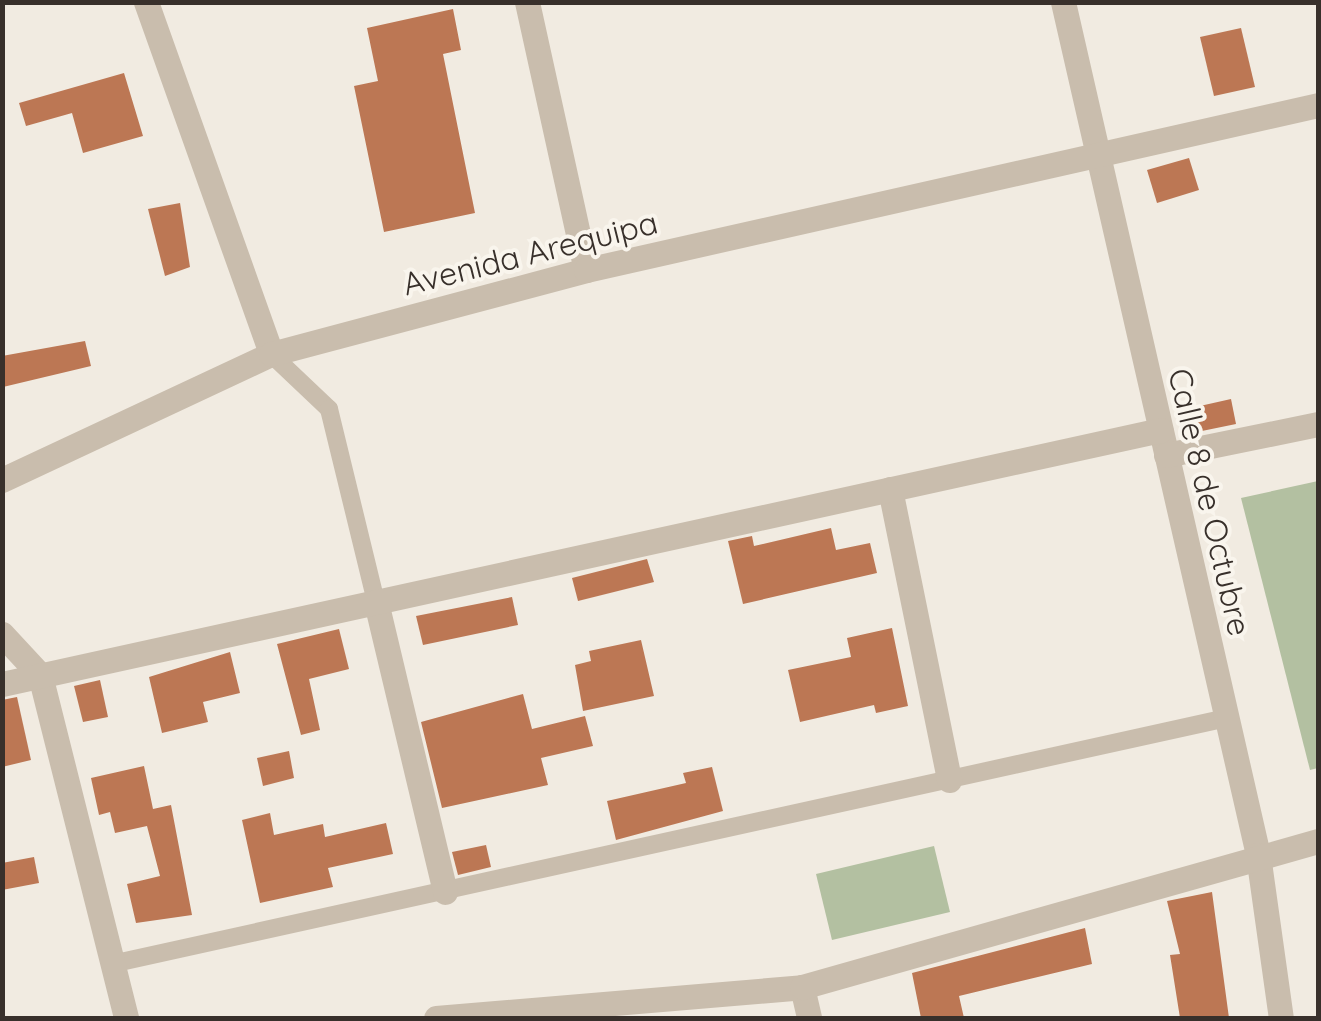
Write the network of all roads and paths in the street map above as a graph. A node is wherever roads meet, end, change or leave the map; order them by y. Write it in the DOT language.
graph roads {
  1 [pos="146,2"];
  2 [pos="526,2"];
  3 [pos="1063,2"];
  4 [pos="1318,105"];
  5 [pos="1096,155"];
  6 [pos="586,270"];
  7 [pos="271,354"];
  8 [pos="1318,424"];
  9 [pos="1160,430"];
  10 [pos="1166,456"];
  11 [pos="2,480"];
  12 [pos="890,489"];
  13 [pos="376,602"];
  14 [pos="2,634"];
  15 [pos="40,676"];
  16 [pos="2,684"];
  17 [pos="1227,718"];
  18 [pos="949,780"];
  19 [pos="1318,840"];
  20 [pos="1258,855"];
  21 [pos="445,892"];
  22 [pos="116,963"];
  23 [pos="802,987"];
  24 [pos="126,1018"];
  25 [pos="436,1018"];
  26 [pos="809,1018"];
  27 [pos="1281,1018"];
  1 -- 7 [label="street"];
  2 -- 6 [label="street"];
  3 -- 5 [label="street, Calle 8 de Octubre"];
  4 -- 5 [label="street, Avenida Arequipa"];
  5 -- 6 [label="street, Avenida Arequipa"];
  5 -- 9 [label="street, Calle 8 de Octubre"];
  6 -- 7 [label="street, Avenida Arequipa"];
  7 -- 11 [label="street, Avenida Arequipa"];
  7 -- 13 [label="lane"];
  8 -- 10 [label="street"];
  9 -- 10 [label="street, Calle 8 de Octubre"];
  9 -- 12 [label="street"];
  10 -- 17 [label="street, Calle 8 de Octubre"];
  12 -- 13 [label="street"];
  12 -- 18 [label="street"];
  13 -- 15 [label="street"];
  13 -- 21 [label="street"];
  14 -- 15 [label="street"];
  15 -- 16 [label="street"];
  15 -- 22 [label="street"];
  17 -- 18 [label="lane"];
  17 -- 20 [label="street, Calle 8 de Octubre"];
  18 -- 21 [label="lane"];
  19 -- 20 [label="street"];
  20 -- 23 [label="street"];
  20 -- 27 [label="street, Calle 8 de Octubre"];
  21 -- 22 [label="lane"];
  22 -- 24 [label="street"];
  23 -- 25 [label="street"];
  23 -- 26 [label="street"];
}
